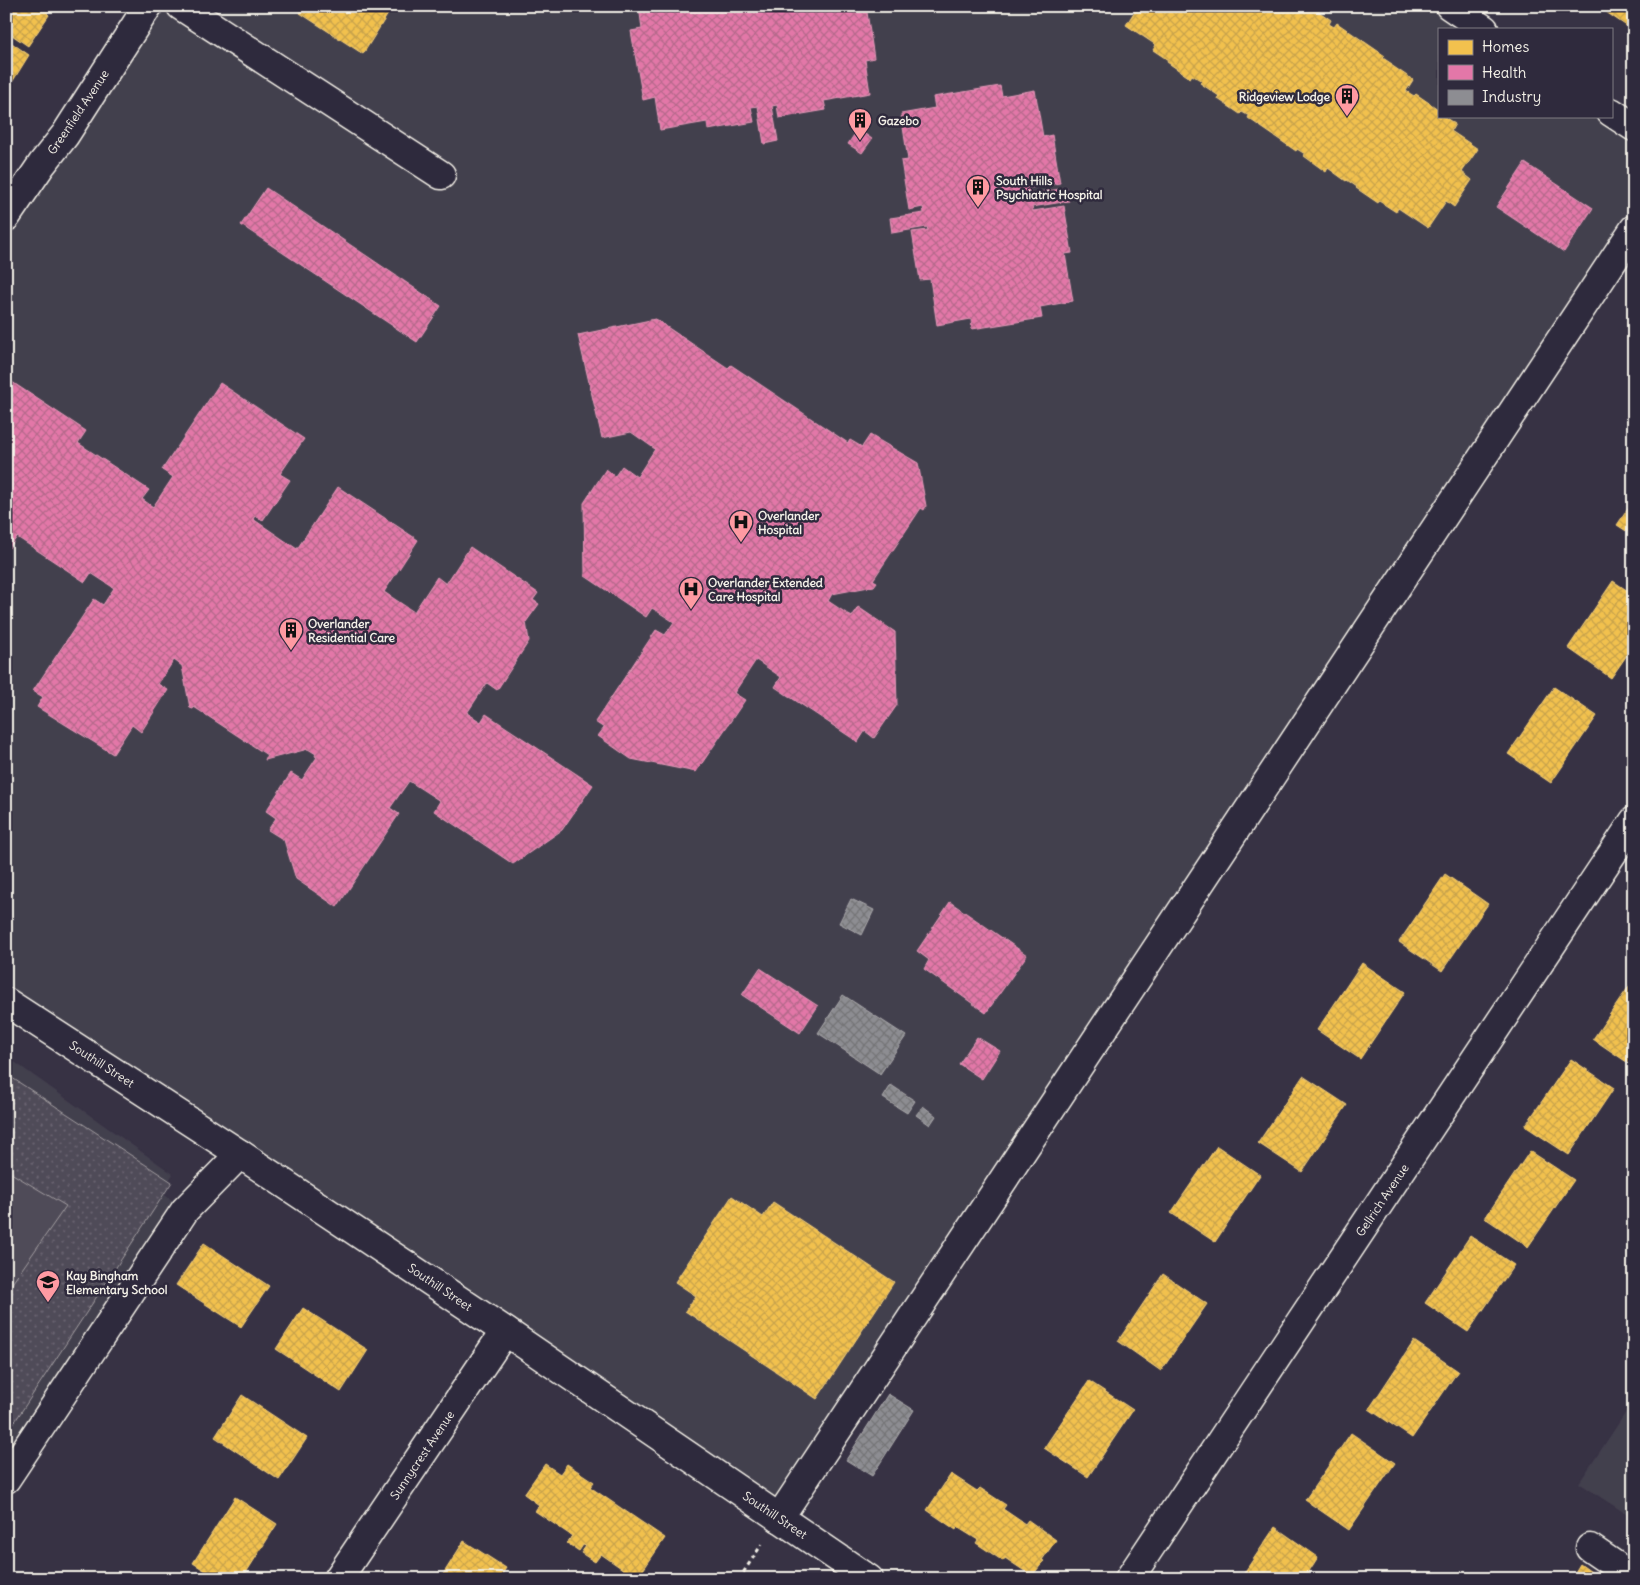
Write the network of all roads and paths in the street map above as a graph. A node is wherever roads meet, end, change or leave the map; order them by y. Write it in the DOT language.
graph roads {
  1 [pos="148,6"];
  2 [pos="181,6"];
  3 [pos="1450,6"];
  4 [pos="1483,28"];
  5 [pos="1612,113"];
  6 [pos="1634,127"];
  7 [pos="441,175"];
  8 [pos="6,217"];
  9 [pos="1634,229"];
  10 [pos="1634,821"];
  11 [pos="6,1002"];
  12 [pos="240,1154"];
  13 [pos="505,1331"];
  14 [pos="6,1479"];
  15 [pos="779,1518"];
  16 [pos="1590,1548"];
  17 [pos="1634,1578"];
  18 [pos="338,1579"];
  19 [pos="738,1579"];
  20 [pos="869,1579"];
  21 [pos="1130,1579"];
  1 -- 8 [label="street, Greenfield Avenue"];
  2 -- 7 [label="street"];
  3 -- 4 [label="street"];
  5 -- 6 [label="street"];
  9 -- 15 [label="street"];
  10 -- 21 [label="street, Gellrich Avenue"];
  11 -- 12 [label="street, Southill Street"];
  12 -- 13 [label="street, Southill Street"];
  12 -- 14 [label="street"];
  13 -- 15 [label="street, Southill Street"];
  13 -- 18 [label="street, Sunnycrest Avenue"];
  15 -- 19 [label="path"];
  15 -- 20 [label="street, Southill Street"];
  16 -- 17 [label="street"];
}
